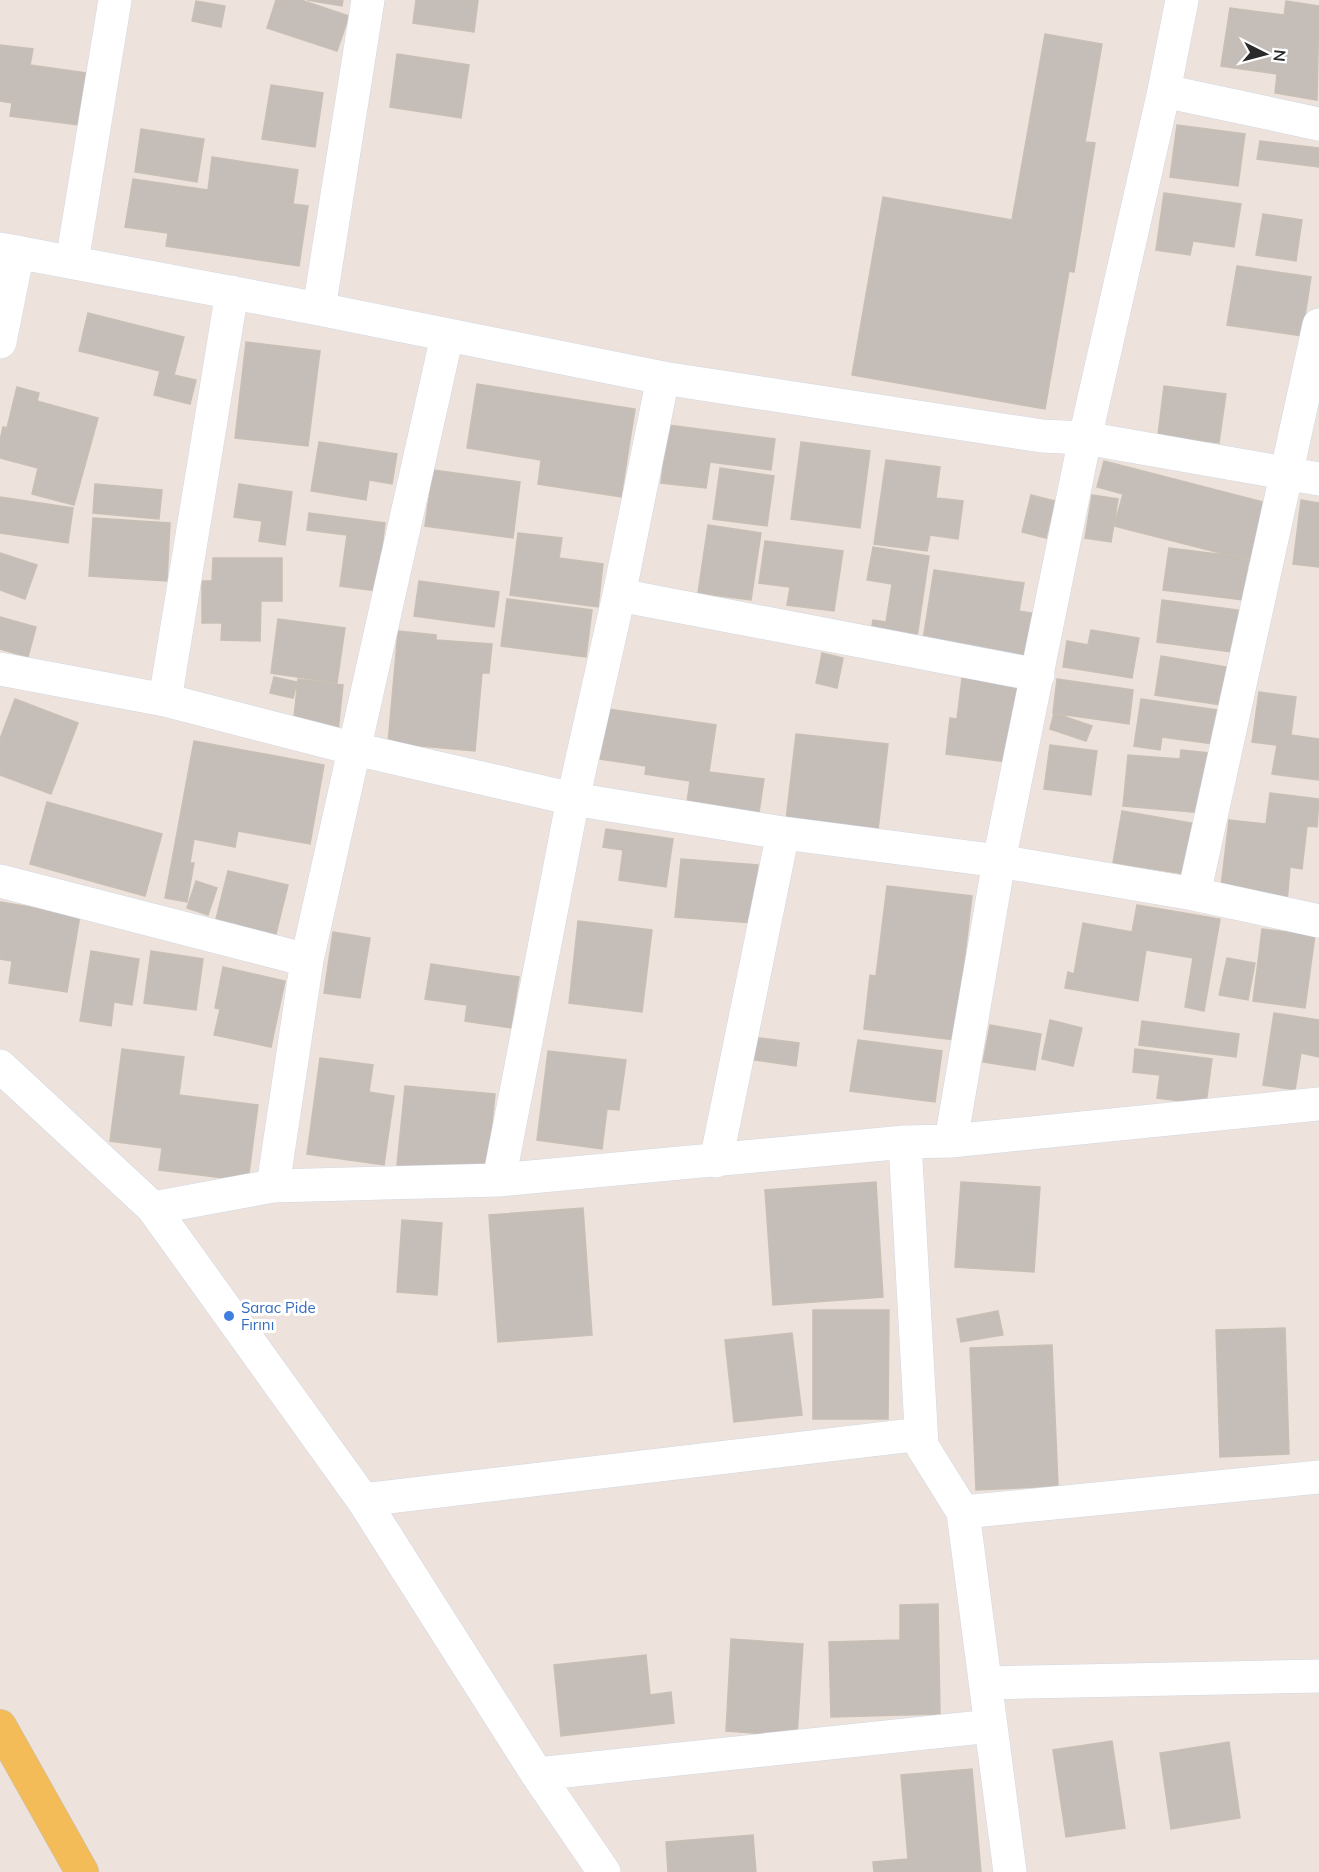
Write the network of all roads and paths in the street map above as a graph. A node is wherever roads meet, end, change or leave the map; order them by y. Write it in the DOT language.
graph roads {
  1 [pos="115,0"];
  2 [pos="368,0"];
  3 [pos="1182,0"];
  4 [pos="1164,91"];
  5 [pos="1319,124"];
  6 [pos="9,250"];
  7 [pos="72,262"];
  8 [pos="232,292"];
  9 [pos="319,309"];
  10 [pos="1319,325"];
  11 [pos="447,336"];
  12 [pos="0,342"];
  13 [pos="663,378"];
  14 [pos="1085,438"];
  15 [pos="1287,474"];
  16 [pos="1319,479"];
  17 [pos="619,595"];
  18 [pos="0,669"];
  19 [pos="1038,675"];
  20 [pos="165,700"];
  21 [pos="355,750"];
  22 [pos="573,799"];
  23 [pos="783,833"];
  24 [pos="999,861"];
  25 [pos="0,881"];
  26 [pos="1194,894"];
  27 [pos="1319,921"];
  28 [pos="307,960"];
  29 [pos="0,1066"];
  30 [pos="1319,1104"];
  31 [pos="951,1141"];
  32 [pos="905,1142"];
  33 [pos="716,1161"];
  34 [pos="499,1180"];
  35 [pos="273,1186"];
  36 [pos="153,1208"];
  37 [pos="921,1434"];
  38 [pos="1319,1477"];
  39 [pos="363,1500"];
  40 [pos="963,1512"];
  41 [pos="1319,1676"];
  42 [pos="986,1683"];
  43 [pos="0,1726"];
  44 [pos="991,1726"];
  45 [pos="537,1774"];
  46 [pos="82,1872"];
  47 [pos="604,1872"];
  48 [pos="1010,1872"];
  1 -- 7 [label="street"];
  2 -- 9 [label="street"];
  3 -- 4 [label="street"];
  4 -- 5 [label="street"];
  4 -- 14 [label="street"];
  6 -- 7 [label="street"];
  6 -- 12 [label="street"];
  7 -- 8 [label="street"];
  8 -- 9 [label="street"];
  8 -- 20 [label="street"];
  9 -- 11 [label="street"];
  10 -- 15 [label="street"];
  11 -- 13 [label="street"];
  11 -- 21 [label="street"];
  13 -- 14 [label="street"];
  13 -- 17 [label="street"];
  14 -- 15 [label="street"];
  14 -- 19 [label="street"];
  15 -- 16 [label="street"];
  15 -- 26 [label="street"];
  17 -- 19 [label="street"];
  17 -- 22 [label="street"];
  18 -- 20 [label="street"];
  19 -- 24 [label="street"];
  20 -- 21 [label="street"];
  21 -- 22 [label="street"];
  21 -- 28 [label="street"];
  22 -- 23 [label="street"];
  22 -- 34 [label="street"];
  23 -- 24 [label="street"];
  23 -- 33 [label="street"];
  24 -- 26 [label="street"];
  24 -- 31 [label="street"];
  25 -- 28 [label="street"];
  26 -- 27 [label="street"];
  28 -- 35 [label="street"];
  29 -- 36 [label="street"];
  30 -- 31 [label="street"];
  31 -- 32 [label="street"];
  32 -- 33 [label="street"];
  32 -- 37 [label="street"];
  33 -- 34 [label="street"];
  34 -- 35 [label="street"];
  35 -- 36 [label="street"];
  36 -- 39 [label="street"];
  37 -- 39 [label="street"];
  37 -- 40 [label="street"];
  38 -- 40 [label="street"];
  39 -- 45 [label="street"];
  40 -- 42 [label="street"];
  41 -- 42 [label="street"];
  42 -- 44 [label="street"];
  43 -- 46 [label="main road"];
  44 -- 45 [label="street"];
  44 -- 48 [label="street"];
  45 -- 47 [label="street"];
}
